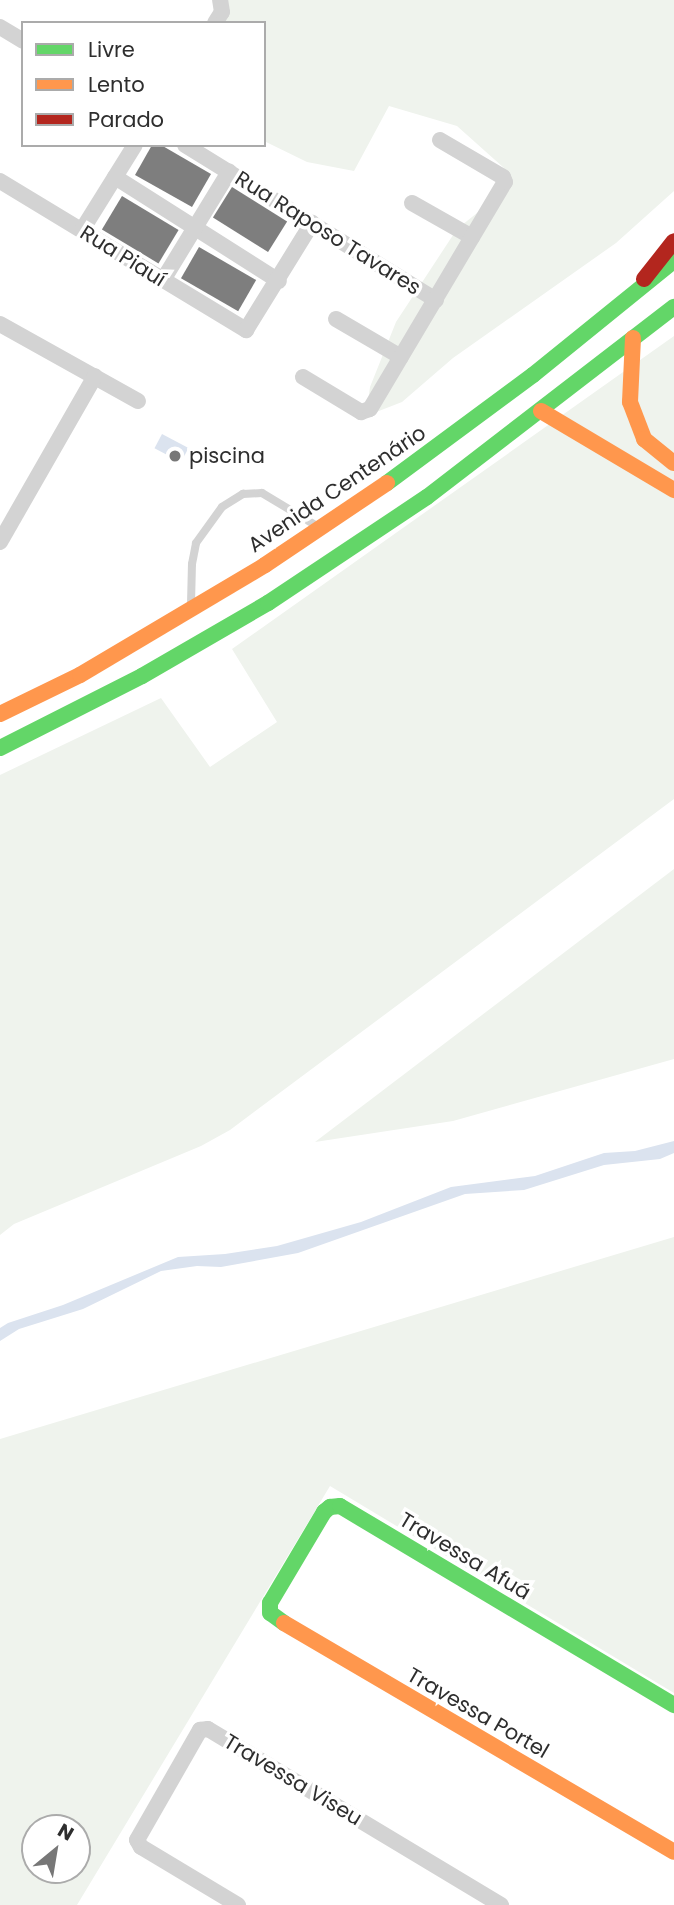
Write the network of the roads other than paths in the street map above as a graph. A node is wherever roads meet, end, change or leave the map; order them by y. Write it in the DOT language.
graph roads {
  1 [pos="221,2"];
  2 [pos="216,21"];
  3 [pos="0,27"];
  4 [pos="21,40"];
  5 [pos="440,140"];
  6 [pos="134,147"];
  7 [pos="188,147"];
  8 [pos="229,172"];
  9 [pos="115,177"];
  10 [pos="0,181"];
  11 [pos="412,203"];
  12 [pos="312,223"];
  13 [pos="194,228"];
  14 [pos="82,230"];
  15 [pos="472,237"];
  16 [pos="674,241"];
  17 [pos="674,261"];
  18 [pos="163,281"];
  19 [pos="279,281"];
  20 [pos="634,294"];
  21 [pos="436,300"];
  22 [pos="674,307"];
  23 [pos="335,319"];
  24 [pos="0,324"];
  25 [pos="633,338"];
  26 [pos="401,357"];
  27 [pos="95,376"];
  28 [pos="303,377"];
  29 [pos="138,401"];
  30 [pos="541,411"];
  31 [pos="674,463"];
  32 [pos="674,490"];
  33 [pos="320,528"];
  34 [pos="0,542"];
  35 [pos="191,608"];
  36 [pos="0,714"];
  37 [pos="0,748"];
  38 [pos="270,1604"];
  39 [pos="674,1705"];
  40 [pos="674,1852"];
  41 [pos="238,1905"];
  42 [pos="501,1905"];
  1 -- 2 [label="street"];
  3 -- 4 [label="street"];
  5 -- 15 [label="street"];
  6 -- 9 [label="street"];
  7 -- 8 [label="street, Rua Raposo Tavares"];
  8 -- 12 [label="street, Rua Raposo Tavares"];
  8 -- 13 [label="street"];
  9 -- 13 [label="street"];
  9 -- 14 [label="street"];
  10 -- 14 [label="street, Rua Piauí"];
  11 -- 15 [label="street"];
  12 -- 19 [label="street"];
  12 -- 21 [label="street, Rua Raposo Tavares"];
  13 -- 18 [label="street"];
  13 -- 19 [label="street"];
  14 -- 18 [label="street, Rua Piauí"];
  15 -- 21 [label="street"];
  16 -- 20 [label="main road"];
  17 -- 20 [label="main road, Avenida Centenário"];
  18 -- 19 [label="street, Rua Piauí"];
  20 -- 33 [label="main road, Avenida Centenário"];
  21 -- 26 [label="street"];
  22 -- 25 [label="main road"];
  23 -- 26 [label="street"];
  24 -- 27 [label="street"];
  25 -- 30 [label="main road"];
  25 -- 31 [label="main road"];
  26 -- 28 [label="street"];
  27 -- 29 [label="street"];
  27 -- 34 [label="street"];
  30 -- 32 [label="main road"];
  30 -- 37 [label="main road"];
  33 -- 35 [label="main road, Avenida Centenário"];
  33 -- 35 [label="lane"];
  35 -- 36 [label="main road, Avenida Centenário"];
  38 -- 39 [label="main road, Travessa Afuá"];
  38 -- 40 [label="main road, Travessa Portel"];
  41 -- 42 [label="street, Travessa Viseu"];
}
